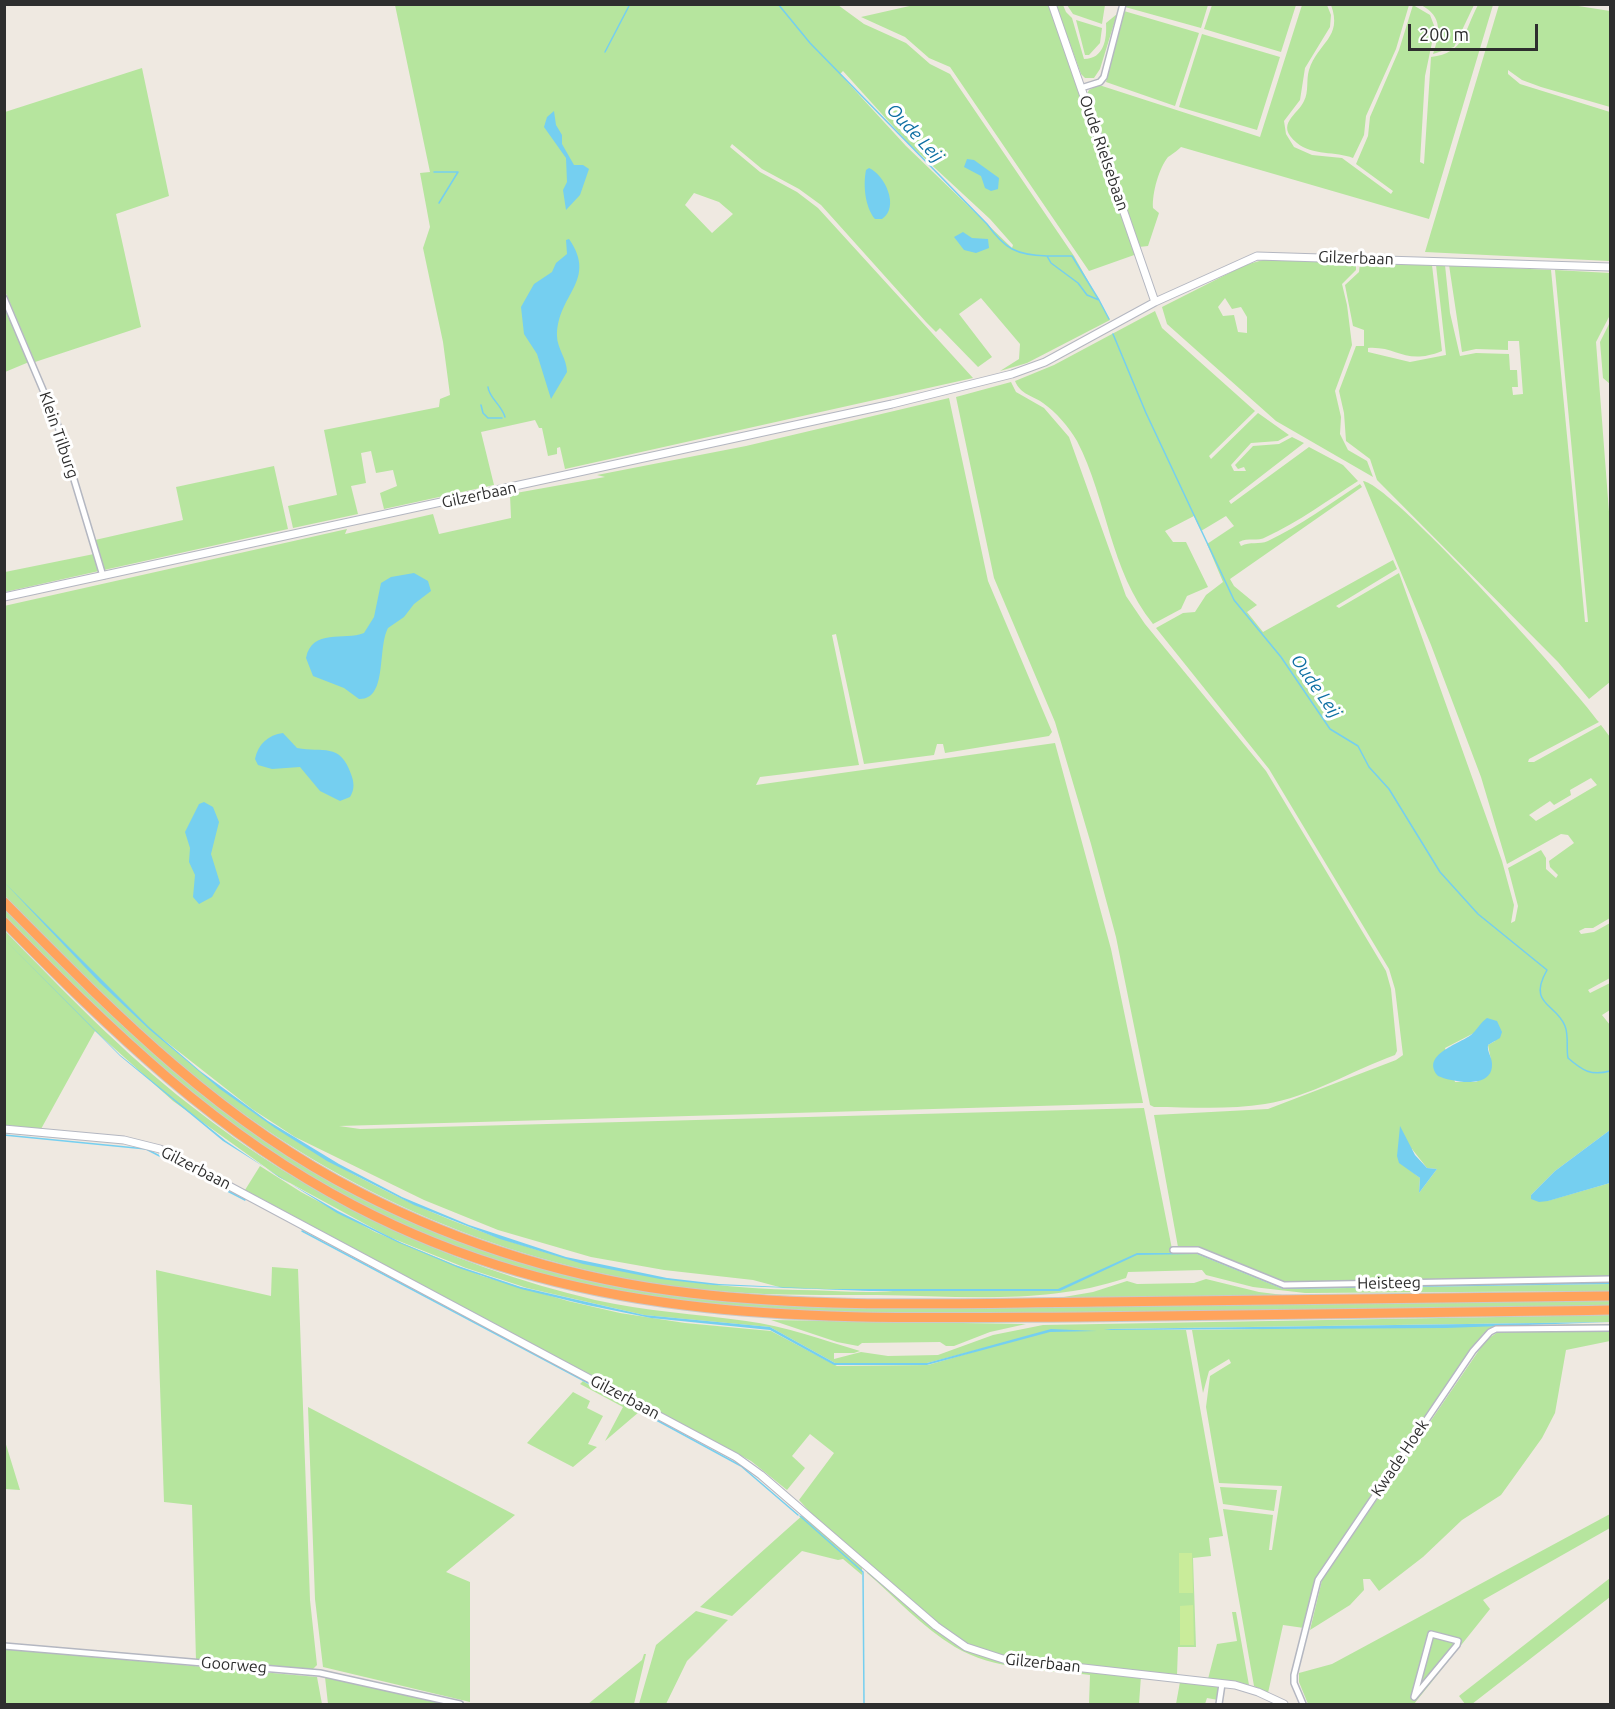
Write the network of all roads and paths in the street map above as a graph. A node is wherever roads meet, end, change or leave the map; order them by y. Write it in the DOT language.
graph roads {
  1 [pos="1052,4"];
  2 [pos="1123,4"];
  3 [pos="1081,88"];
  4 [pos="1611,267"];
  5 [pos="4,298"];
  6 [pos="1155,302"];
  7 [pos="103,576"];
  8 [pos="4,597"];
  9 [pos="4,902"];
  10 [pos="4,922"];
  11 [pos="4,1129"];
  12 [pos="1173,1250"];
  13 [pos="1611,1280"];
  14 [pos="1611,1296"];
  15 [pos="1611,1310"];
  16 [pos="1611,1328"];
  17 [pos="4,1646"];
  18 [pos="1222,1684"];
  19 [pos="1414,1697"];
  20 [pos="460,1704"];
  21 [pos="1219,1704"];
  22 [pos="1284,1704"];
  23 [pos="1303,1704"];
  24 [pos="1407,1704"];
  1 -- 3 [label="street, Oude Rielsebaan"];
  2 -- 3 [label="street"];
  3 -- 6 [label="street, Oude Rielsebaan"];
  4 -- 6 [label="street, Gilzerbaan"];
  5 -- 7 [label="street, Klein Tilburg"];
  6 -- 7 [label="street, Gilzerbaan"];
  7 -- 8 [label="street, Gilzerbaan"];
  9 -- 14 [label="highway"];
  10 -- 15 [label="highway"];
  11 -- 18 [label="street, Gilzerbaan"];
  12 -- 13 [label="street, Heisteeg"];
  16 -- 23 [label="street, Kwade Hoek"];
  17 -- 20 [label="street, Goorweg"];
  18 -- 21 [label="street"];
  18 -- 22 [label="street, Gilzerbaan"];
  19 -- 19 [label="street"];
  19 -- 24 [label="street"];
}
